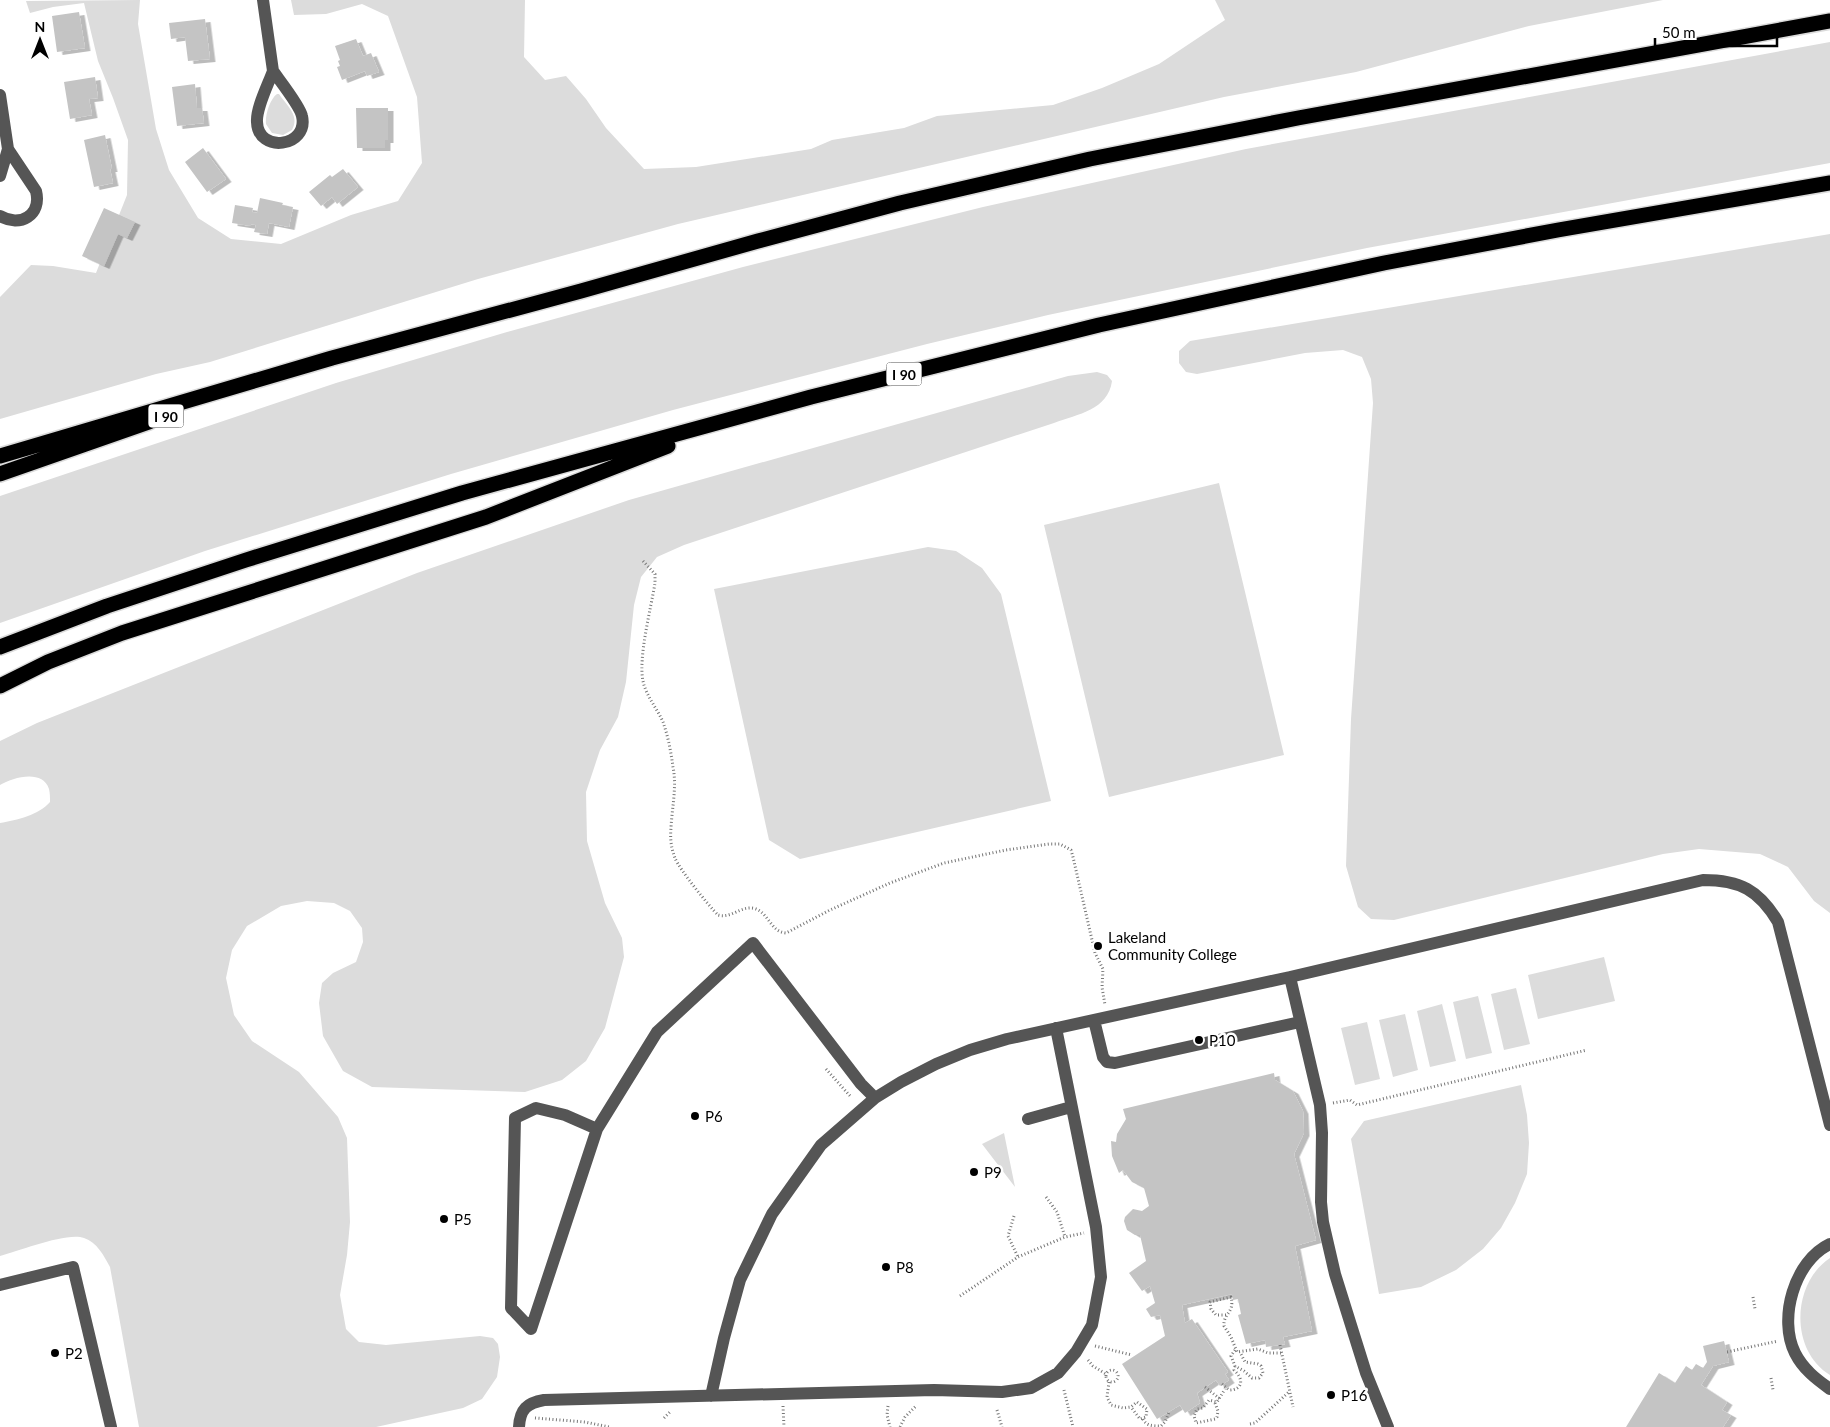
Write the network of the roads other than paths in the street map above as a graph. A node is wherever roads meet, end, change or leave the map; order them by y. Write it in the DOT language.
graph roads {
  1 [pos="263,0"];
  2 [pos="1830,21"];
  3 [pos="273,71"];
  4 [pos="0,95"];
  5 [pos="8,150"];
  6 [pos="0,176"];
  7 [pos="1830,183"];
  8 [pos="0,216"];
  9 [pos="332,358"];
  10 [pos="742,417"];
  11 [pos="0,456"];
  12 [pos="0,474"];
  13 [pos="0,647"];
  14 [pos="0,686"];
  15 [pos="1290,978"];
  16 [pos="1094,1020"];
  17 [pos="1294,1024"];
  18 [pos="1056,1028"];
  19 [pos="875,1098"];
  20 [pos="1071,1107"];
  21 [pos="1028,1119"];
  22 [pos="1830,1125"];
  23 [pos="597,1128"];
  24 [pos="1830,1244"];
  25 [pos="0,1285"];
  26 [pos="1830,1389"];
  27 [pos="710,1396"];
  28 [pos="110,1427"];
  29 [pos="519,1427"];
  30 [pos="1388,1427"];
  1 -- 3 [label="street"];
  2 -- 9 [label="highway, I 90"];
  3 -- 3 [label="street"];
  4 -- 5 [label="street"];
  5 -- 6 [label="street"];
  5 -- 8 [label="street"];
  7 -- 10 [label="highway, I 90"];
  9 -- 11 [label="highway"];
  9 -- 12 [label="highway, I 90"];
  10 -- 13 [label="highway, I 90"];
  10 -- 14 [label="highway"];
  15 -- 16 [label="street"];
  15 -- 17 [label="street"];
  15 -- 22 [label="street"];
  16 -- 17 [label="street"];
  16 -- 18 [label="street"];
  17 -- 30 [label="street"];
  18 -- 19 [label="street"];
  18 -- 20 [label="street"];
  19 -- 23 [label="street"];
  19 -- 27 [label="street"];
  20 -- 21 [label="street"];
  20 -- 27 [label="street"];
  23 -- 23 [label="street"];
  24 -- 26 [label="street"];
  25 -- 28 [label="street"];
  27 -- 29 [label="street"];
}
